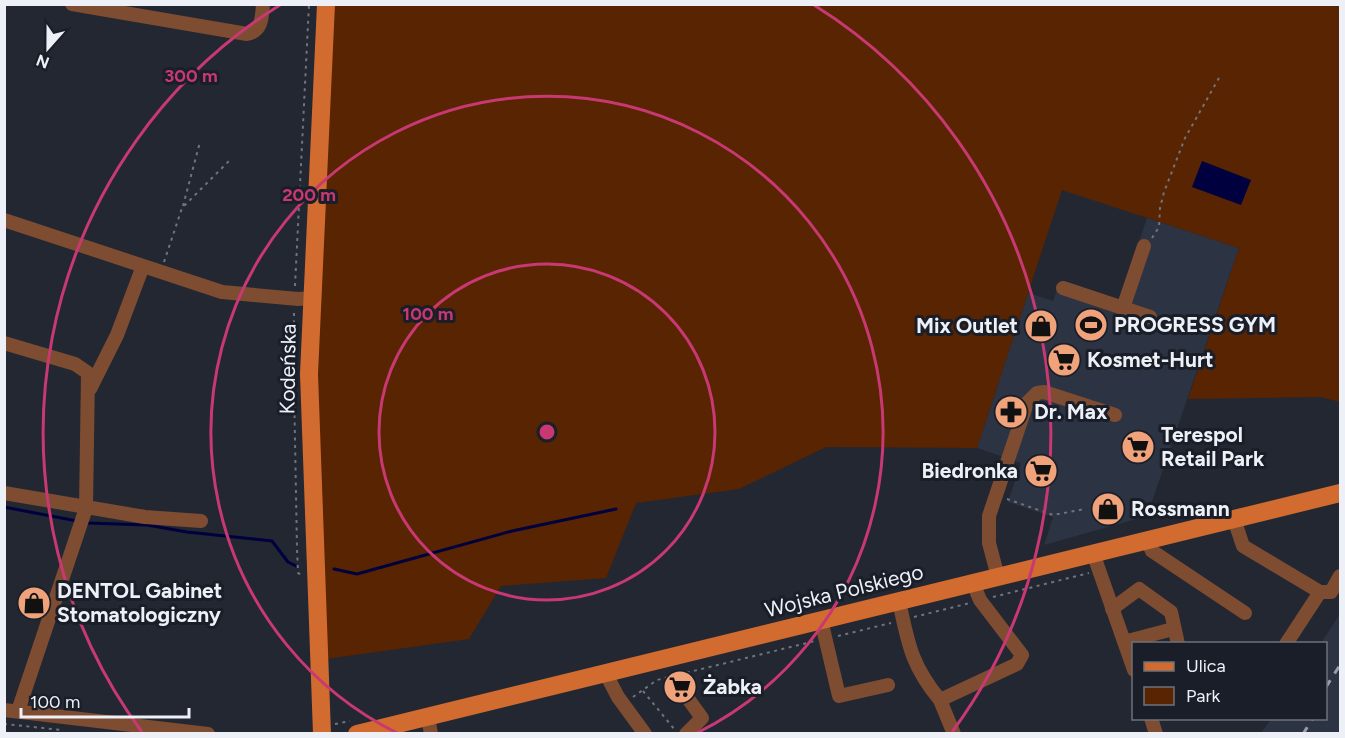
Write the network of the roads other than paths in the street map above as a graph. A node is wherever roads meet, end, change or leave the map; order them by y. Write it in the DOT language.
graph roads {
  1 [pos="72,4"];
  2 [pos="262,4"];
  3 [pos="326,4"];
  4 [pos="4,220"];
  5 [pos="1144,246"];
  6 [pos="144,266"];
  7 [pos="1063,288"];
  8 [pos="313,298"];
  9 [pos="1123,308"];
  10 [pos="1150,317"];
  11 [pos="4,343"];
  12 [pos="88,393"];
  13 [pos="1115,415"];
  14 [pos="4,493"];
  15 [pos="1341,493"];
  16 [pos="86,508"];
  17 [pos="1234,519"];
  18 [pos="201,521"];
  19 [pos="1147,540"];
  20 [pos="1093,553"];
  21 [pos="1341,576"];
  22 [pos="998,577"];
  23 [pos="973,583"];
  24 [pos="1320,592"];
  25 [pos="899,601"];
  26 [pos="1112,609"];
  27 [pos="1245,613"];
  28 [pos="820,620"];
  29 [pos="1173,629"];
  30 [pos="1124,642"];
  31 [pos="1177,642"];
  32 [pos="1287,642"];
  33 [pos="1132,664"];
  34 [pos="606,674"];
  35 [pos="888,686"];
  36 [pos="689,700"];
  37 [pos="940,700"];
  38 [pos="11,711"];
  39 [pos="429,725"];
  40 [pos="147,730"];
  41 [pos="208,734"];
  42 [pos="322,734"];
  43 [pos="357,734"];
  44 [pos="645,734"];
  45 [pos="686,734"];
  46 [pos="954,734"];
  1 -- 2 [label="street"];
  3 -- 8 [label="main road, Kodeńska"];
  4 -- 6 [label="street"];
  5 -- 9 [label="street"];
  6 -- 8 [label="street"];
  6 -- 12 [label="street"];
  7 -- 9 [label="street"];
  8 -- 42 [label="main road, Kodeńska"];
  9 -- 10 [label="street"];
  11 -- 12 [label="street"];
  12 -- 16 [label="street"];
  13 -- 22 [label="street"];
  14 -- 16 [label="street"];
  15 -- 17 [label="main road, Wojska Polskiego"];
  16 -- 18 [label="street"];
  16 -- 38 [label="street"];
  17 -- 19 [label="main road, Wojska Polskiego"];
  17 -- 24 [label="street"];
  19 -- 20 [label="main road, Wojska Polskiego"];
  19 -- 27 [label="street"];
  20 -- 22 [label="main road, Wojska Polskiego"];
  20 -- 26 [label="street"];
  21 -- 24 [label="street"];
  22 -- 23 [label="main road, Wojska Polskiego"];
  23 -- 25 [label="main road, Wojska Polskiego"];
  23 -- 37 [label="street"];
  24 -- 32 [label="street"];
  25 -- 28 [label="main road, Wojska Polskiego"];
  25 -- 37 [label="street"];
  26 -- 29 [label="street"];
  26 -- 30 [label="street"];
  28 -- 34 [label="main road, Wojska Polskiego"];
  28 -- 35 [label="street"];
  29 -- 30 [label="street"];
  29 -- 31 [label="street"];
  30 -- 33 [label="street"];
  34 -- 39 [label="main road, Wojska Polskiego"];
  34 -- 44 [label="street"];
  36 -- 45 [label="street"];
  37 -- 46 [label="street"];
  38 -- 40 [label="street"];
  39 -- 43 [label="main road, Wojska Polskiego"];
  40 -- 41 [label="street"];
}
